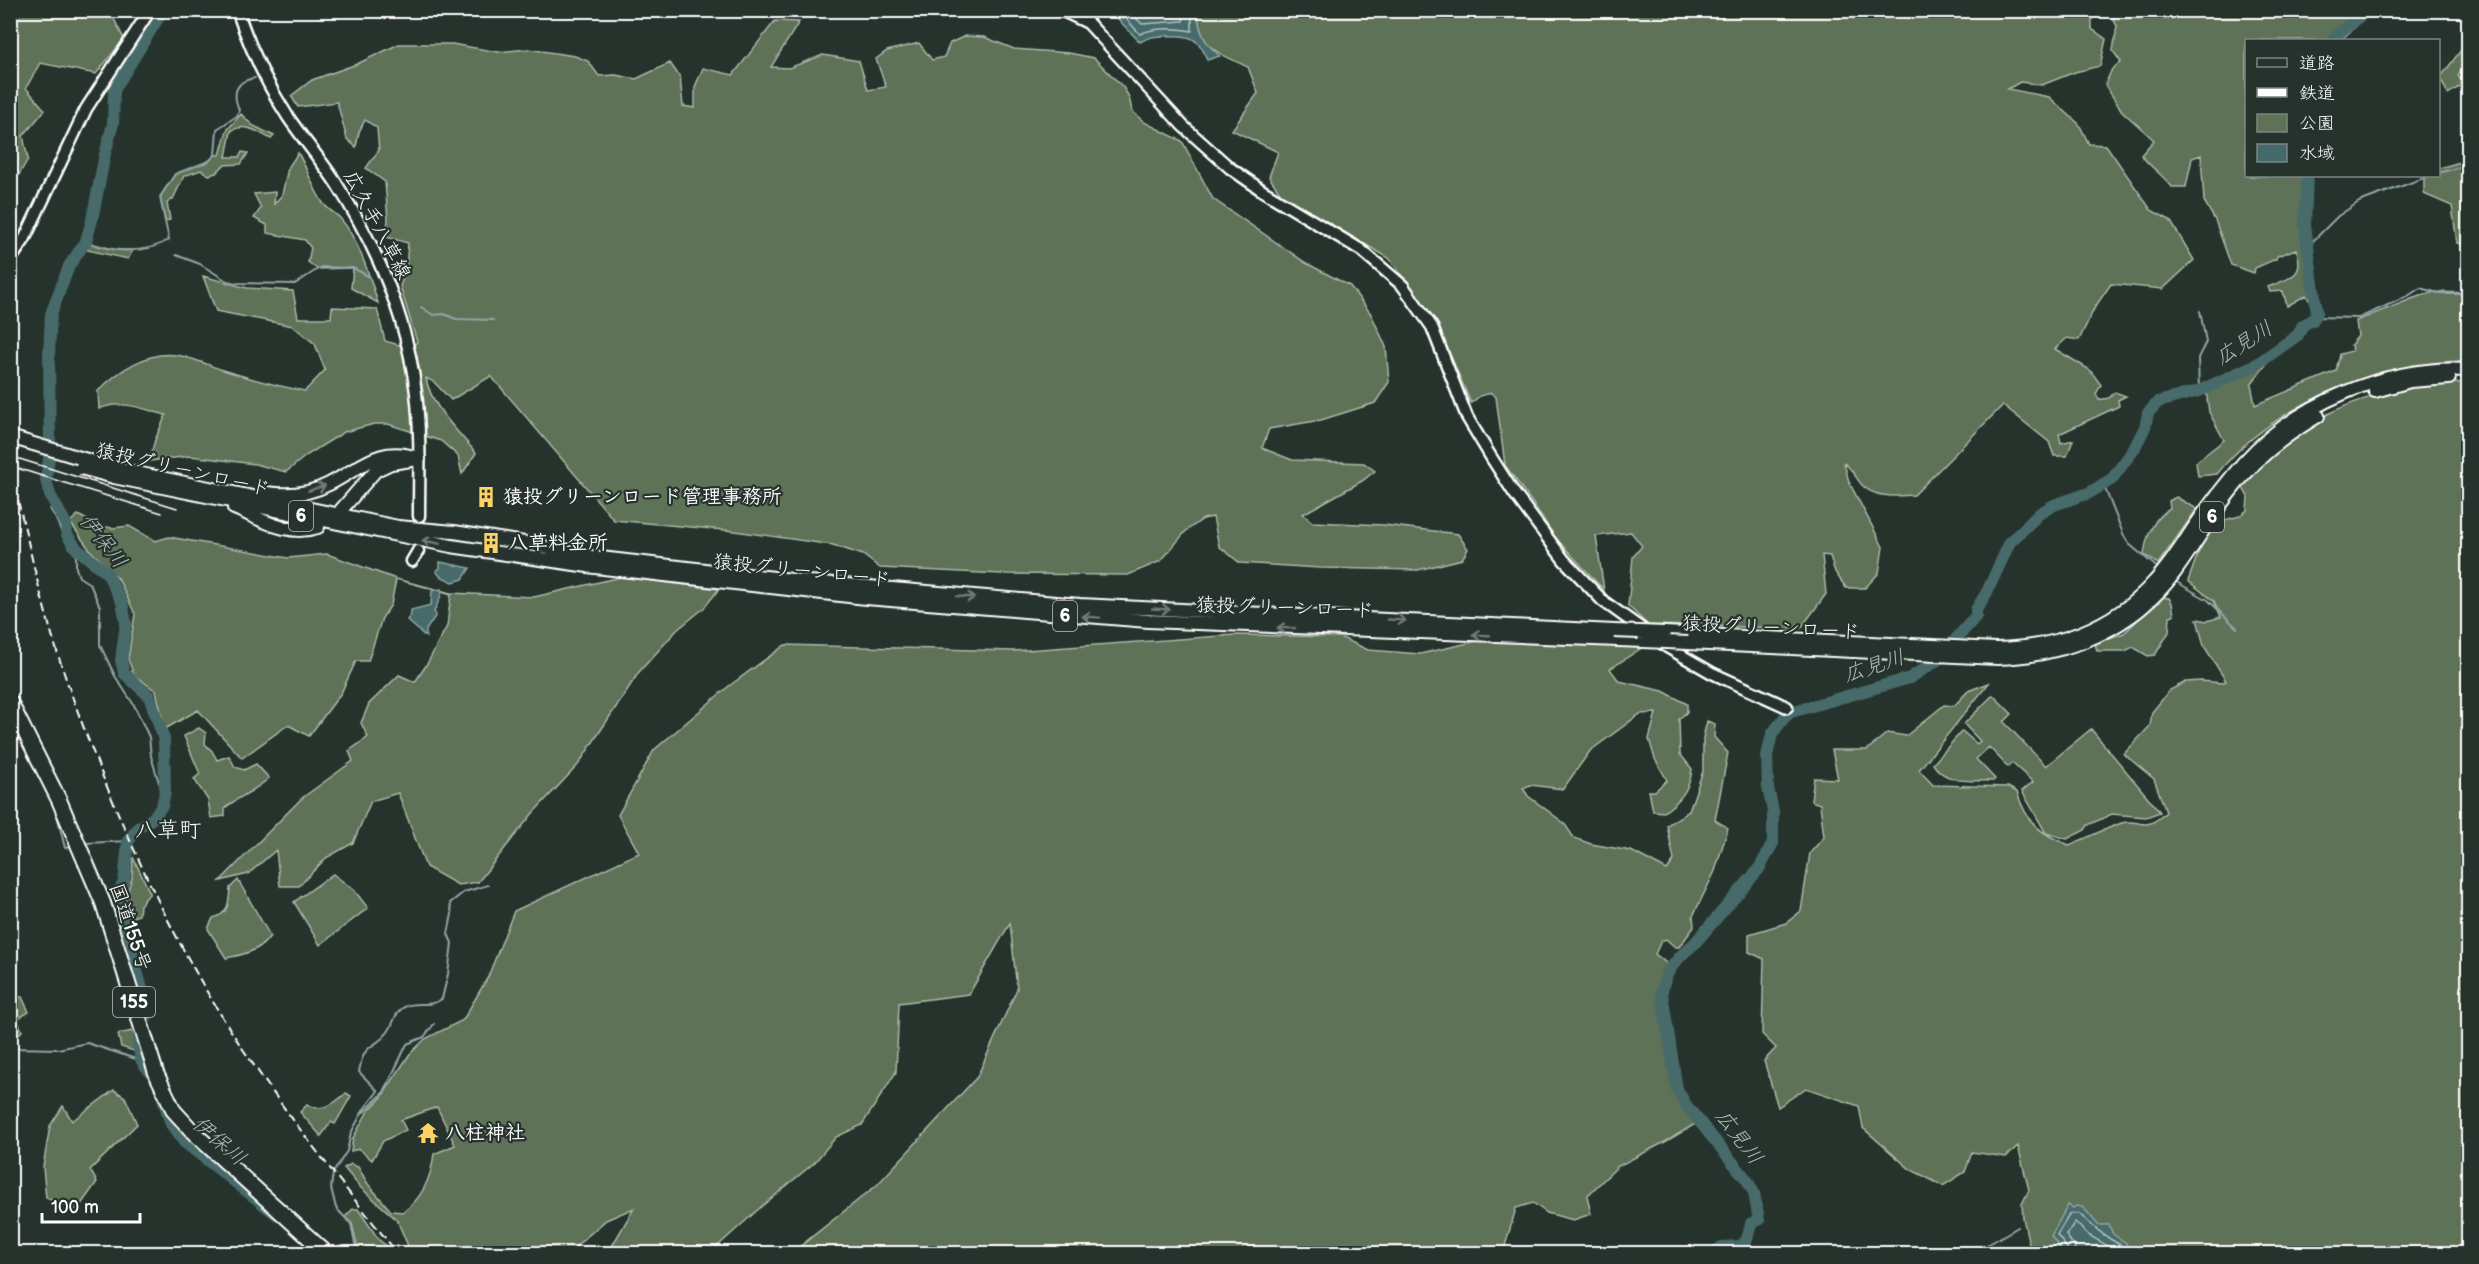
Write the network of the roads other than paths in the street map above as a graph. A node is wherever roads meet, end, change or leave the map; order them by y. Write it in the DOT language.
graph roads {
  1 [pos="150,10"];
  2 [pos="237,10"];
  3 [pos="1061,10"];
  4 [pos="10,260"];
  5 [pos="2469,370"];
  6 [pos="2469,378"];
  7 [pos="10,437"];
  8 [pos="10,446"];
  9 [pos="419,459"];
  10 [pos="116,473"];
  11 [pos="156,477"];
  12 [pos="206,496"];
  13 [pos="341,510"];
  14 [pos="419,516"];
  15 [pos="318,527"];
  16 [pos="1920,650"];
  17 [pos="1966,652"];
  18 [pos="10,702"];
  19 [pos="1787,707"];
  20 [pos="327,1254"];
  1 -- 4 [label="street"];
  2 -- 9 [label="street, 広久手八草線"];
  3 -- 19 [label="street"];
  5 -- 17 [label="main road, 猿投グリーンロード / 6"];
  6 -- 17 [label="main road, 猿投グリーンロード / 6"];
  7 -- 10 [label="main road, 猿投グリーンロード / 6, bridge"];
  8 -- 10 [label="main road, 猿投グリーンロード / 6, bridge"];
  11 -- 9 [label="main road, one-way"];
  9 -- 13 [label="main road"];
  9 -- 14 [label="street, 広久手八草線"];
  10 -- 11 [label="main road, 猿投グリーンロード / 6"];
  10 -- 12 [label="main road, 猿投グリーンロード / 6"];
  11 -- 16 [label="main road, 猿投グリーンロード / 6, one-way, bridge"];
  12 -- 15 [label="main road"];
  16 -- 12 [label="main road, 猿投グリーンロード / 6, one-way, bridge"];
  16 -- 17 [label="main road, 猿投グリーンロード / 6"];
  18 -- 20 [label="highway, 国道155号 / 155"];
}
